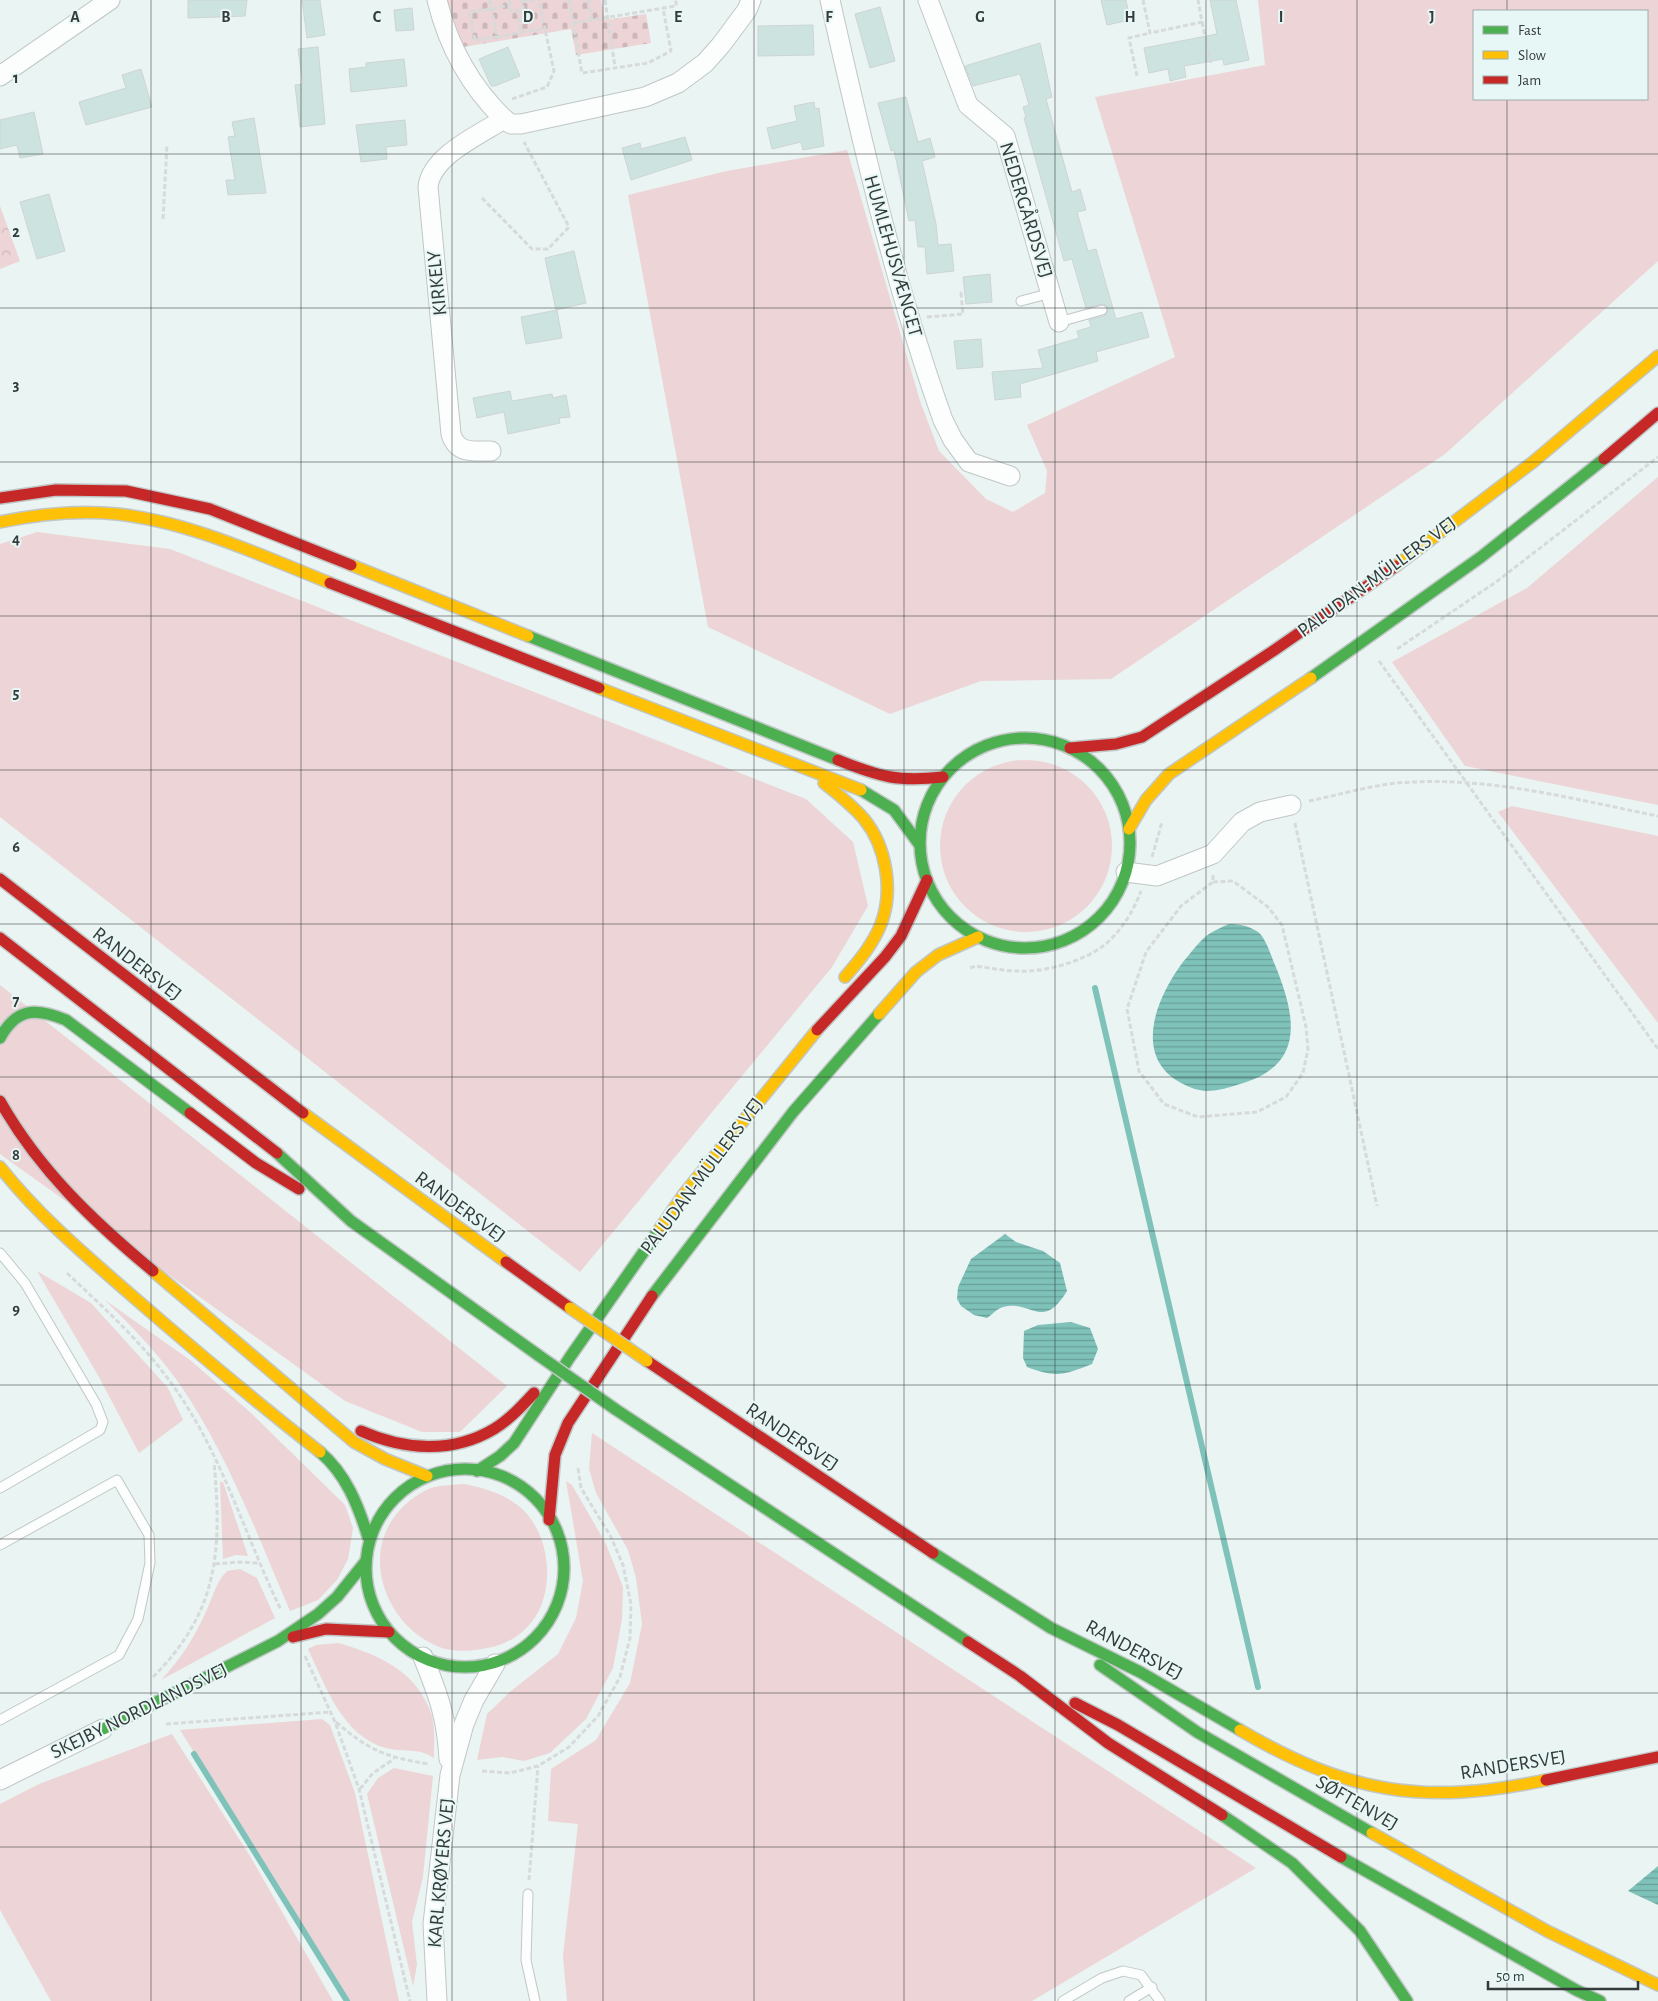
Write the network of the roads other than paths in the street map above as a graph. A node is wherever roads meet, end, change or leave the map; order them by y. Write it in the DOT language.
graph roads {
  1 [pos="110,0"];
  2 [pos="437,0"];
  3 [pos="751,0"];
  4 [pos="830,0"];
  5 [pos="928,0"];
  6 [pos="0,76"];
  7 [pos="504,117"];
  8 [pos="1050,293"];
  9 [pos="1021,301"];
  10 [pos="1102,310"];
  11 [pos="1059,322"];
  12 [pos="1658,356"];
  13 [pos="1658,413"];
  14 [pos="491,451"];
  15 [pos="1010,476"];
  16 [pos="0,498"];
  17 [pos="0,522"];
  18 [pos="1070,748"];
  19 [pos="804,768"];
  20 [pos="943,777"];
  21 [pos="1291,805"];
  22 [pos="1129,829"];
  23 [pos="919,844"];
  24 [pos="1126,872"];
  25 [pos="0,879"];
  26 [pos="927,880"];
  27 [pos="978,937"];
  28 [pos="0,938"];
  29 [pos="840,983"];
  30 [pos="831,997"];
  31 [pos="812,1036"];
  32 [pos="0,1038"];
  33 [pos="0,1101"];
  34 [pos="0,1166"];
  35 [pos="351,1221"];
  36 [pos="0,1253"];
  37 [pos="570,1356"];
  38 [pos="314,1406"];
  39 [pos="477,1470"];
  40 [pos="427,1476"];
  41 [pos="0,1488"];
  42 [pos="549,1520"];
  43 [pos="368,1537"];
  44 [pos="0,1545"];
  45 [pos="366,1561"];
  46 [pos="1052,1628"];
  47 [pos="389,1632"];
  48 [pos="278,1641"];
  49 [pos="423,1657"];
  50 [pos="494,1664"];
  51 [pos="1020,1676"];
  52 [pos="0,1720"];
  53 [pos="103,1729"];
  54 [pos="1658,1757"];
  55 [pos="450,1775"];
  56 [pos="0,1780"];
  57 [pos="528,1894"];
  58 [pos="1658,1985"];
  59 [pos="1152,1988"];
  60 [pos="437,2001"];
  61 [pos="535,2001"];
  62 [pos="1063,2001"];
  63 [pos="1128,2001"];
  64 [pos="1160,2001"];
  65 [pos="1407,2001"];
  66 [pos="1600,2001"];
  1 -- 6 [label="street"];
  2 -- 7 [label="street"];
  3 -- 7 [label="street, KIRKELY"];
  4 -- 15 [label="street, HUMLEHUSVÆNGET"];
  5 -- 8 [label="street, NEDERGÅRDSVEJ"];
  7 -- 14 [label="street, KIRKELY"];
  8 -- 9 [label="lane"];
  8 -- 11 [label="street, NEDERGÅRDSVEJ"];
  10 -- 11 [label="lane"];
  12 -- 18 [label="main road, PALUDAN-MÜLLERS VEJ"];
  13 -- 22 [label="main road"];
  16 -- 20 [label="main road"];
  17 -- 19 [label="main road"];
  18 -- 20 [label="main road"];
  18 -- 22 [label="main road"];
  19 -- 23 [label="main road"];
  19 -- 29 [label="main road"];
  20 -- 23 [label="main road"];
  21 -- 24 [label="street"];
  22 -- 24 [label="main road"];
  23 -- 26 [label="main road"];
  24 -- 27 [label="main road"];
  25 -- 46 [label="main road, RANDERSVEJ, bridge"];
  26 -- 27 [label="main road"];
  26 -- 31 [label="main road, PALUDAN-MÜLLERS VEJ"];
  27 -- 42 [label="main road, PALUDAN-MÜLLERS VEJ"];
  28 -- 35 [label="main road"];
  30 -- 31 [label="main road"];
  31 -- 37 [label="main road, PALUDAN-MÜLLERS VEJ"];
  32 -- 35 [label="main road"];
  33 -- 38 [label="main road"];
  34 -- 43 [label="main road"];
  35 -- 51 [label="main road, bridge"];
  36 -- 41 [label="lane"];
  37 -- 38 [label="main road"];
  37 -- 39 [label="main road, PALUDAN-MÜLLERS VEJ"];
  38 -- 40 [label="main road"];
  39 -- 40 [label="main road"];
  39 -- 42 [label="main road"];
  40 -- 43 [label="main road"];
  42 -- 50 [label="main road"];
  43 -- 45 [label="main road"];
  44 -- 52 [label="lane"];
  45 -- 47 [label="main road"];
  45 -- 48 [label="main road, SKEJBY NORDLANDSVEJ"];
  46 -- 54 [label="main road, RANDERSVEJ"];
  46 -- 58 [label="main road, SØFTENVEJ"];
  47 -- 48 [label="main road, SKEJBY NORDLANDSVEJ"];
  47 -- 49 [label="main road"];
  48 -- 53 [label="main road, SKEJBY NORDLANDSVEJ"];
  49 -- 50 [label="main road"];
  49 -- 55 [label="street, KARL KRØYERS VEJ"];
  50 -- 55 [label="street, KARL KRØYERS VEJ"];
  51 -- 65 [label="main road"];
  51 -- 66 [label="main road"];
  53 -- 56 [label="street, SKEJBY NORDLANDSVEJ"];
  55 -- 60 [label="street, KARL KRØYERS VEJ"];
  57 -- 61 [label="lane"];
  59 -- 62 [label="lane"];
  59 -- 63 [label="lane"];
  59 -- 64 [label="lane"];
}
